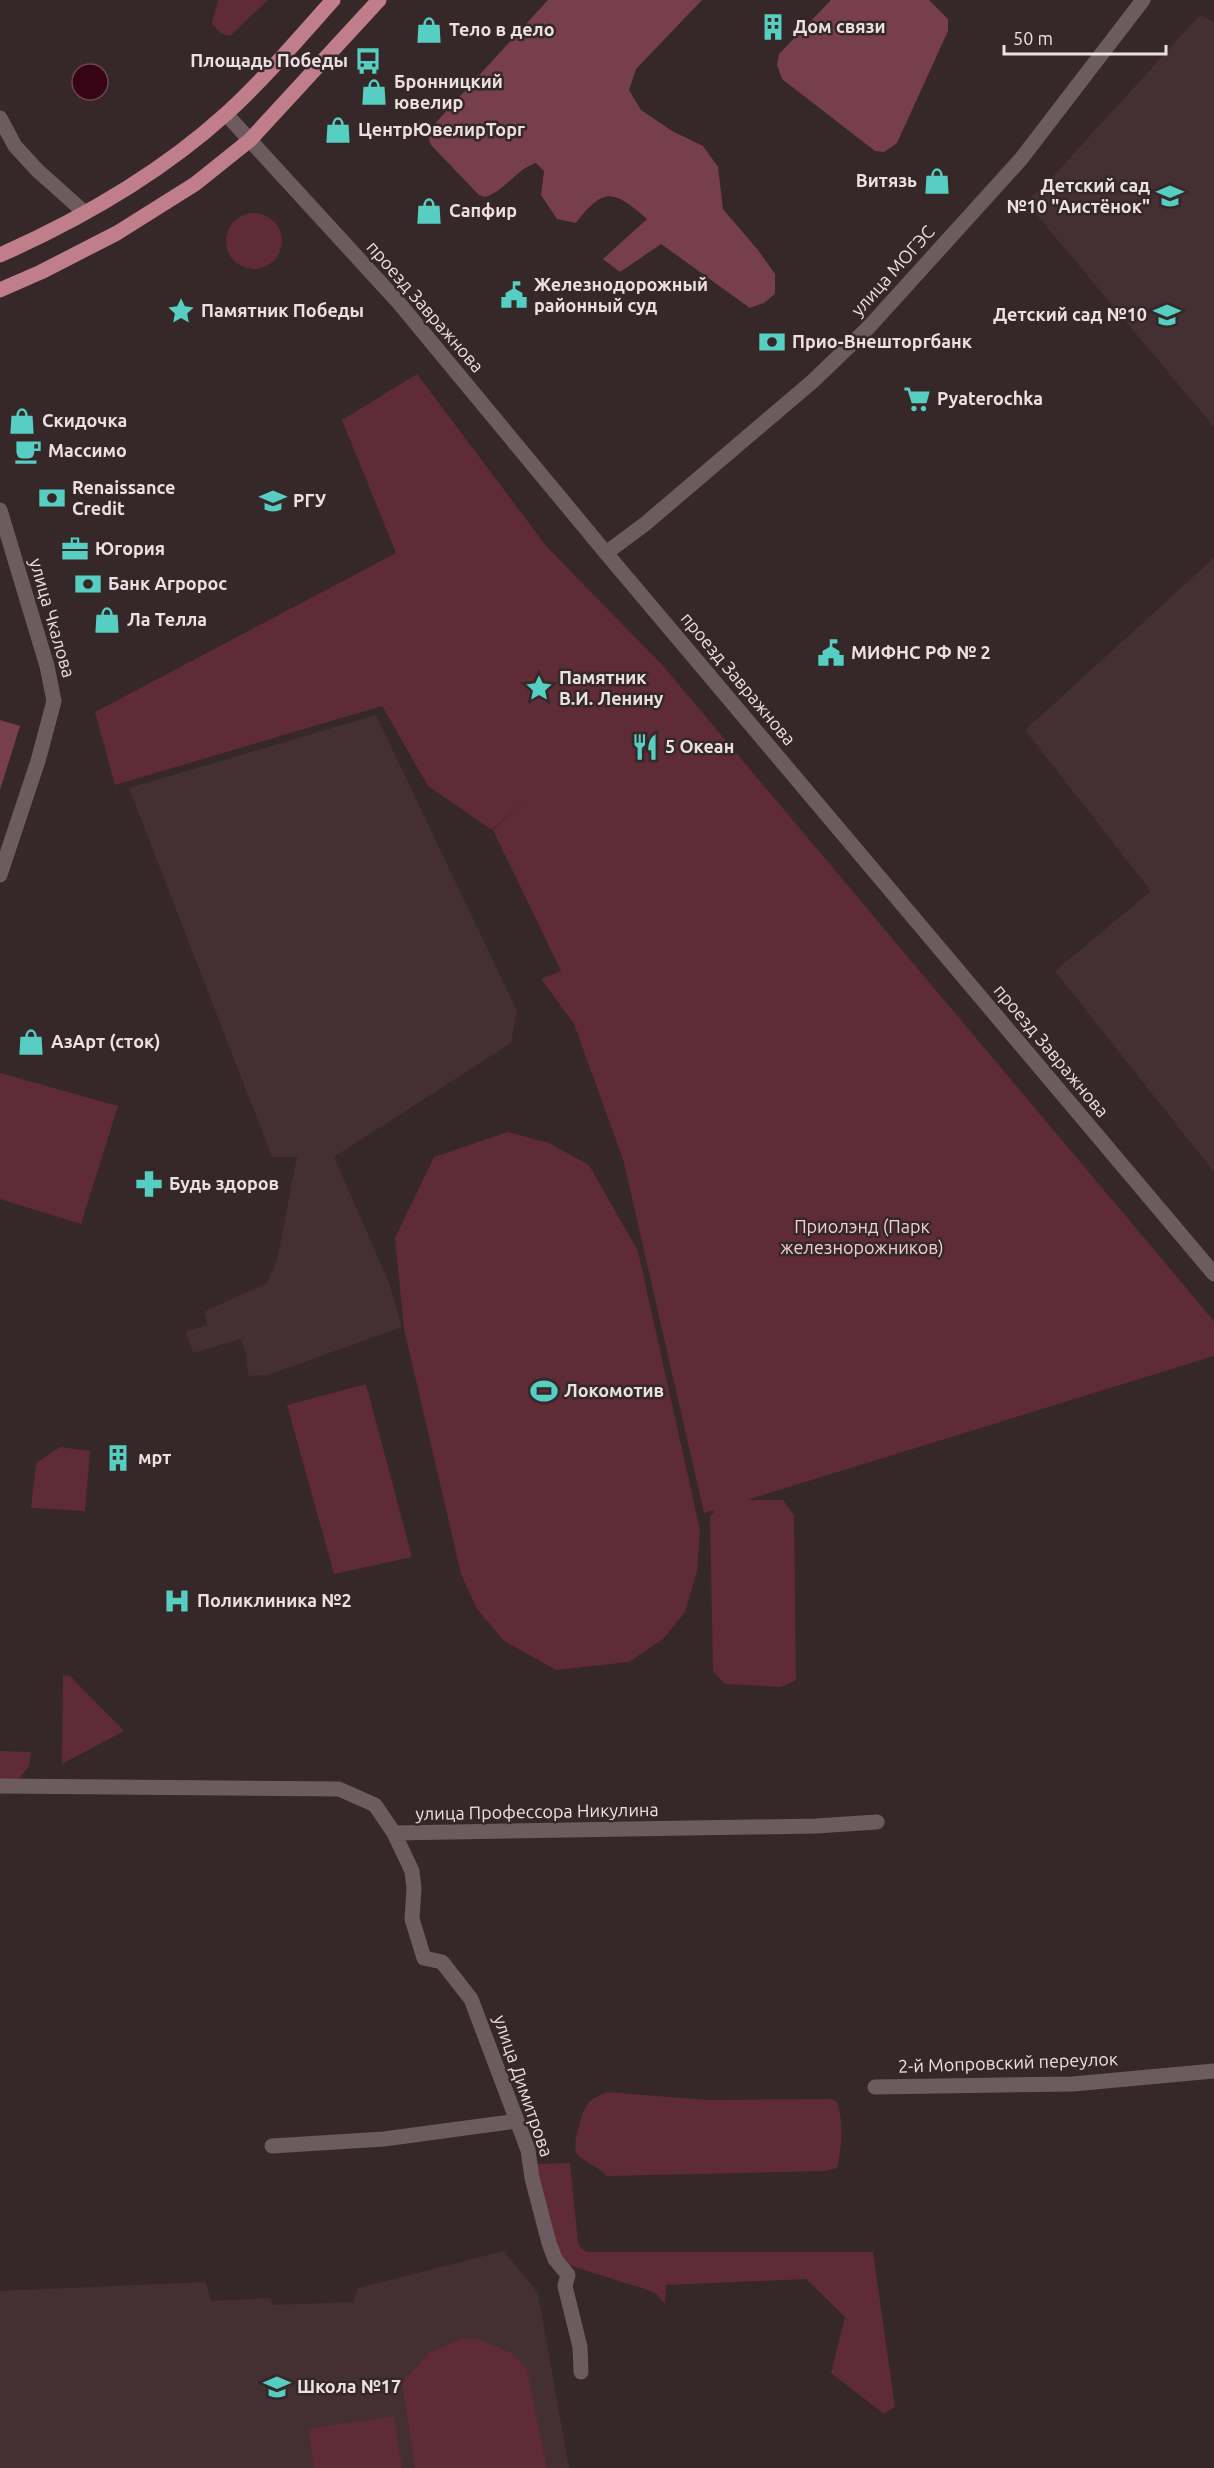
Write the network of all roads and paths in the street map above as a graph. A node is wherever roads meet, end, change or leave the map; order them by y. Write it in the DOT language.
graph roads {
  1 [pos="333,0"];
  2 [pos="379,0"];
  3 [pos="1143,0"];
  4 [pos="226,114"];
  5 [pos="0,118"];
  6 [pos="250,140"];
  7 [pos="84,212"];
  8 [pos="0,255"];
  9 [pos="0,290"];
  10 [pos="0,510"];
  11 [pos="606,553"];
  12 [pos="0,875"];
  13 [pos="1214,1275"];
  14 [pos="0,1786"];
  15 [pos="877,1822"];
  16 [pos="394,1833"];
  17 [pos="1214,2071"];
  18 [pos="875,2086"];
  19 [pos="517,2121"];
  20 [pos="272,2145"];
  21 [pos="581,2372"];
  1 -- 4 [label="main road"];
  2 -- 6 [label="main road"];
  3 -- 11 [label="street, улица МОГЭС"];
  4 -- 6 [label="street, проезд Завражнова"];
  4 -- 7 [label="main road"];
  5 -- 7 [label="street"];
  6 -- 9 [label="main road"];
  6 -- 11 [label="street, проезд Завражнова"];
  7 -- 8 [label="main road"];
  10 -- 12 [label="street, улица Чкалова"];
  11 -- 13 [label="street, проезд Завражнова"];
  14 -- 16 [label="street, улица Профессора Никулина"];
  15 -- 16 [label="street, улица Профессора Никулина"];
  16 -- 19 [label="street, улица Димитрова"];
  17 -- 18 [label="street, 2-й Мопровский переулок"];
  19 -- 20 [label="street"];
  19 -- 21 [label="street, улица Димитрова"];
}
